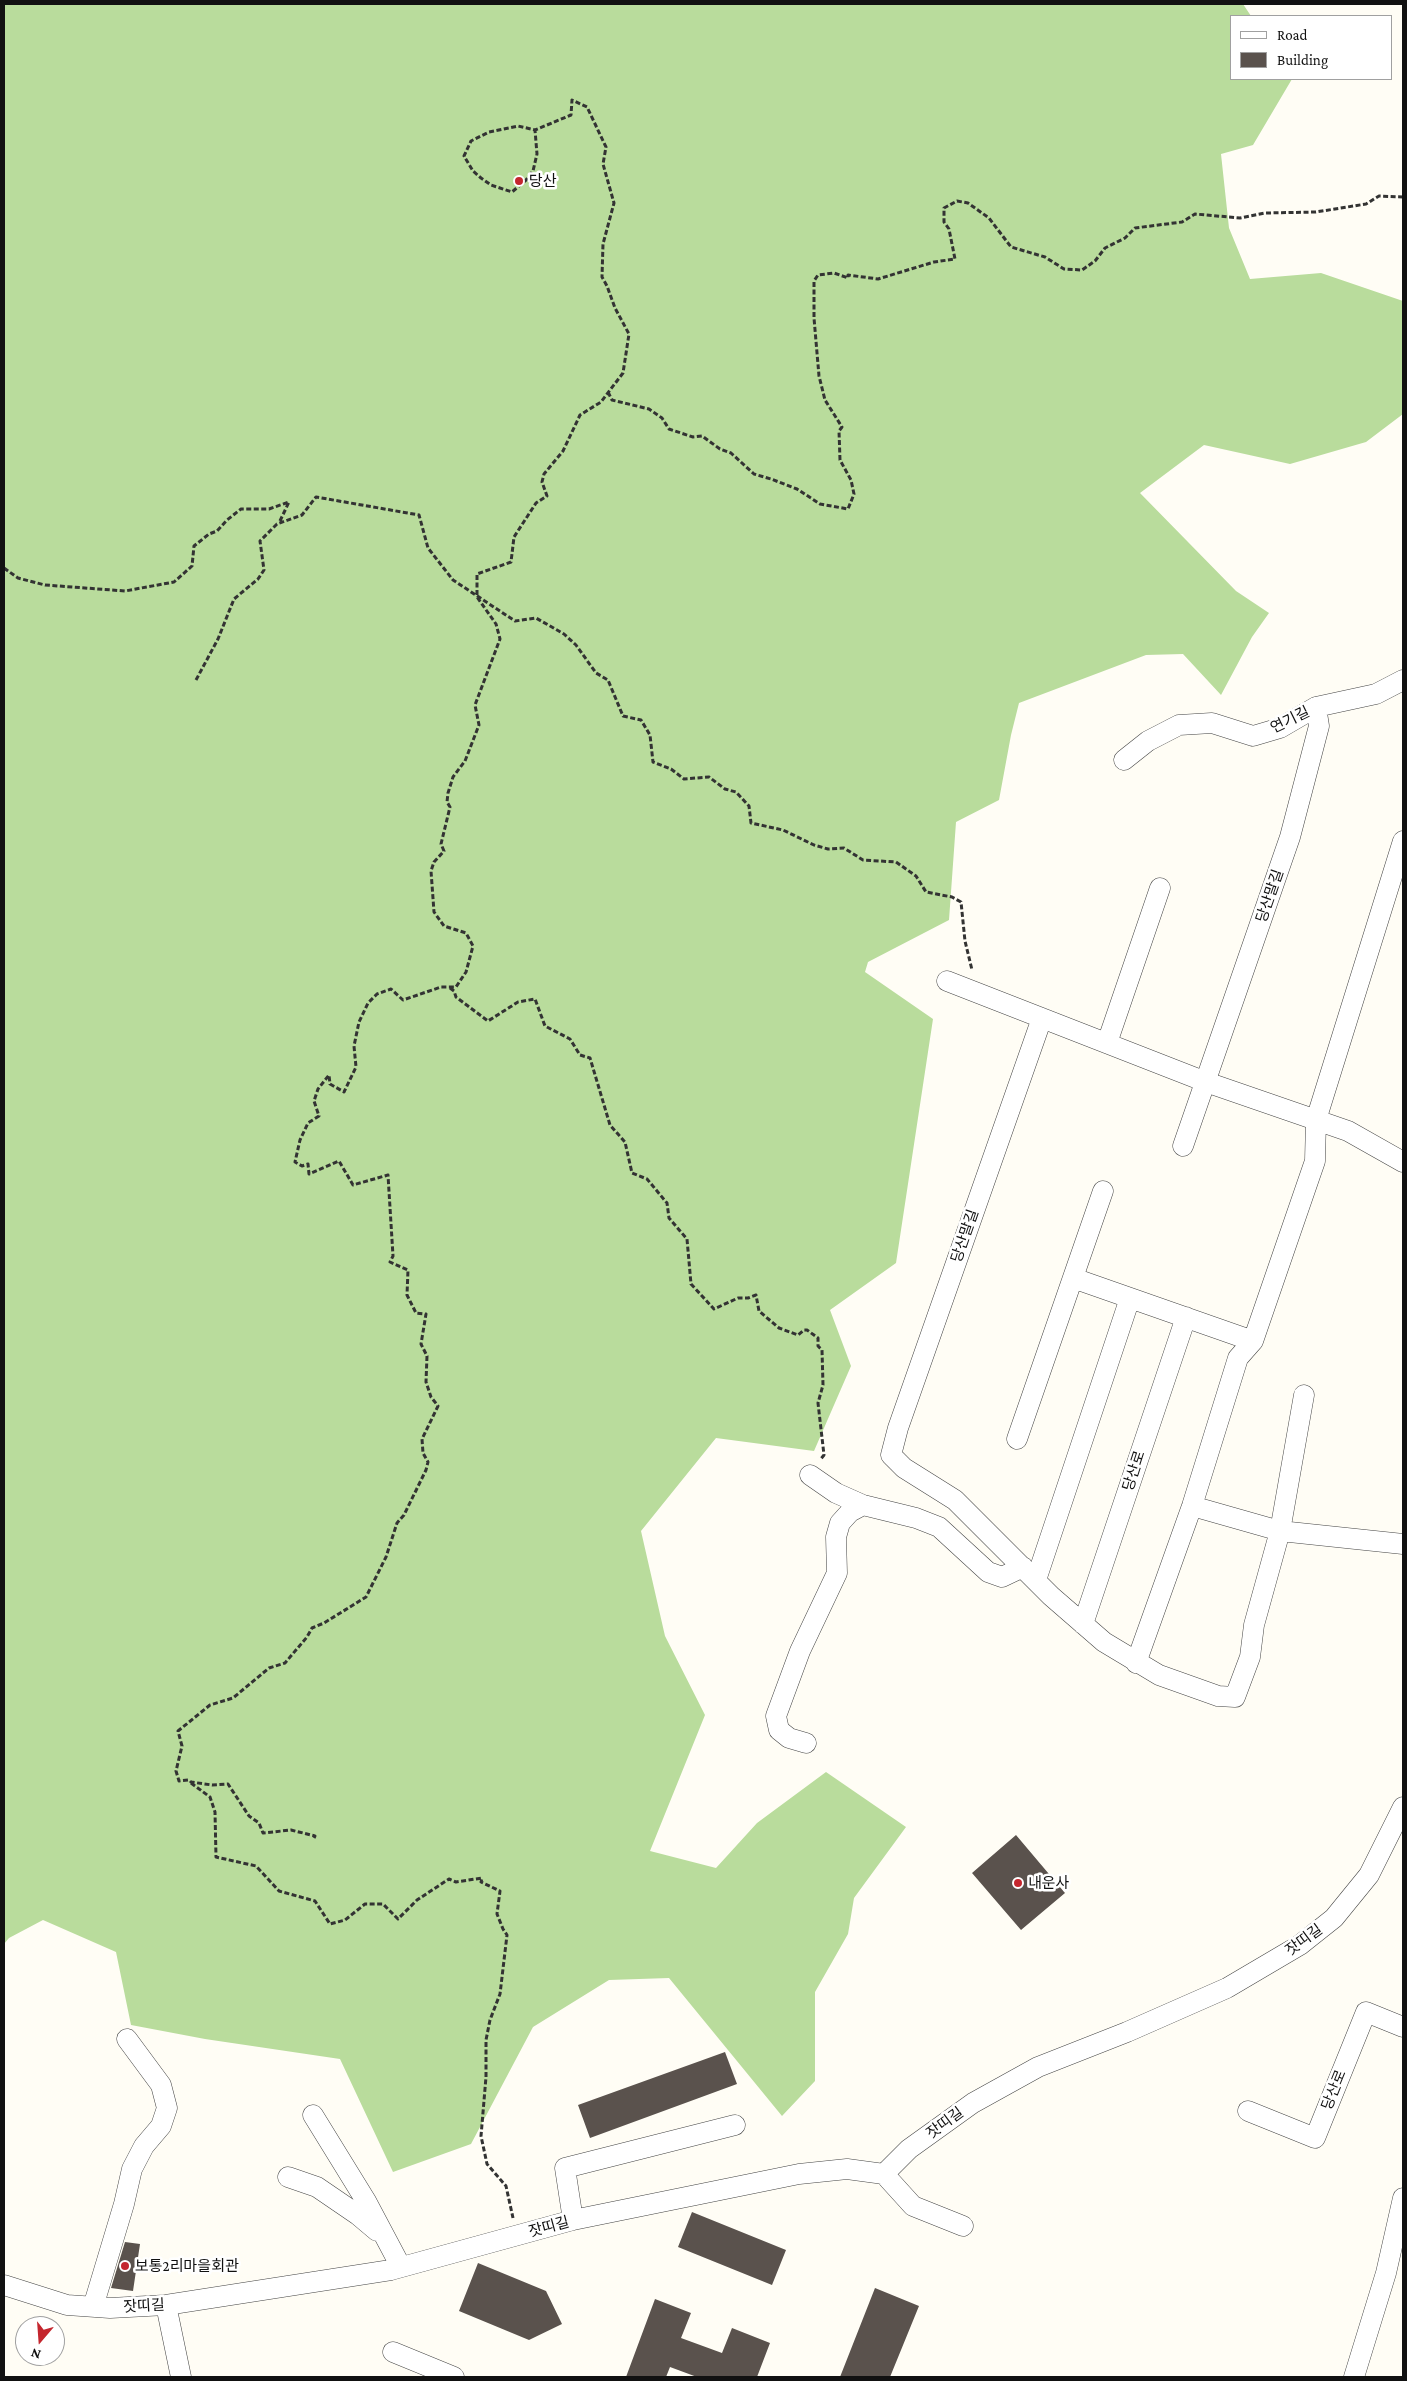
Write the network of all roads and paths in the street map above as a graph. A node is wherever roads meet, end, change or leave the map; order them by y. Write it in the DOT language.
graph roads {
  1 [pos="535,130"];
  2 [pos="1403,197"];
  3 [pos="608,392"];
  4 [pos="279,523"];
  5 [pos="4,568"];
  6 [pos="477,597"];
  7 [pos="196,680"];
  8 [pos="1403,680"];
  9 [pos="1316,706"];
  10 [pos="1124,760"];
  11 [pos="1403,841"];
  12 [pos="1160,888"];
  13 [pos="947,982"];
  14 [pos="450,987"];
  15 [pos="976,993"];
  16 [pos="1042,1018"];
  17 [pos="1107,1043"];
  18 [pos="1206,1082"];
  19 [pos="1316,1120"];
  20 [pos="1183,1146"];
  21 [pos="1403,1162"];
  22 [pos="1103,1191"];
  23 [pos="1073,1278"];
  24 [pos="1130,1298"];
  25 [pos="1186,1318"];
  26 [pos="1253,1342"];
  27 [pos="1304,1395"];
  28 [pos="1017,1439"];
  29 [pos="810,1475"];
  30 [pos="863,1505"];
  31 [pos="1192,1506"];
  32 [pos="1280,1531"];
  33 [pos="1403,1544"];
  34 [pos="1030,1574"];
  35 [pos="1083,1624"];
  36 [pos="1136,1663"];
  37 [pos="806,1743"];
  38 [pos="190,1782"];
  39 [pos="1403,1807"];
  40 [pos="314,1838"];
  41 [pos="1403,2027"];
  42 [pos="127,2039"];
  43 [pos="1248,2111"];
  44 [pos="312,2115"];
  45 [pos="735,2125"];
  46 [pos="884,2174"];
  47 [pos="288,2177"];
  48 [pos="1403,2198"];
  49 [pos="573,2220"];
  50 [pos="963,2226"];
  51 [pos="519,2235"];
  52 [pos="386,2239"];
  53 [pos="401,2267"];
  54 [pos="4,2286"];
  55 [pos="166,2305"];
  56 [pos="93,2307"];
  57 [pos="392,2352"];
  58 [pos="181,2377"];
  59 [pos="454,2377"];
  60 [pos="1354,2377"];
  1 -- 1 [label="path"];
  1 -- 3 [label="path"];
  2 -- 3 [label="path"];
  3 -- 6 [label="path"];
  4 -- 5 [label="path"];
  4 -- 6 [label="path"];
  4 -- 7 [label="path"];
  6 -- 14 [label="path"];
  6 -- 15 [label="path"];
  8 -- 9 [label="street, 연기길"];
  9 -- 10 [label="street, 연기길"];
  9 -- 18 [label="street, 당산말길"];
  11 -- 19 [label="street"];
  12 -- 17 [label="street"];
  13 -- 15 [label="street"];
  14 -- 29 [label="path"];
  14 -- 38 [label="path"];
  15 -- 16 [label="street"];
  16 -- 17 [label="street"];
  16 -- 34 [label="street, 당산말길"];
  17 -- 18 [label="street"];
  18 -- 19 [label="street"];
  18 -- 20 [label="street, 당산말길"];
  19 -- 21 [label="street"];
  19 -- 26 [label="street"];
  22 -- 23 [label="street"];
  23 -- 24 [label="street"];
  23 -- 28 [label="street"];
  24 -- 25 [label="street"];
  24 -- 34 [label="street"];
  25 -- 26 [label="street"];
  25 -- 35 [label="street, 당산로"];
  26 -- 31 [label="street"];
  27 -- 32 [label="street"];
  29 -- 30 [label="street"];
  30 -- 34 [label="street"];
  30 -- 37 [label="street"];
  31 -- 32 [label="street"];
  31 -- 36 [label="street"];
  32 -- 33 [label="street"];
  32 -- 36 [label="street"];
  34 -- 35 [label="street"];
  35 -- 36 [label="street"];
  38 -- 40 [label="path"];
  38 -- 51 [label="path"];
  39 -- 46 [label="street, 잣띠길"];
  41 -- 43 [label="street, 당산로"];
  42 -- 56 [label="street"];
  44 -- 52 [label="street"];
  45 -- 49 [label="street"];
  46 -- 49 [label="street, 잣띠길"];
  46 -- 50 [label="street"];
  47 -- 52 [label="street"];
  48 -- 60 [label="street"];
  49 -- 51 [label="street, 잣띠길"];
  51 -- 53 [label="street, 잣띠길"];
  52 -- 53 [label="street"];
  53 -- 55 [label="street, 잣띠길"];
  54 -- 56 [label="street, 잣띠길"];
  55 -- 56 [label="street, 잣띠길"];
  55 -- 58 [label="street"];
  57 -- 59 [label="street"];
}
